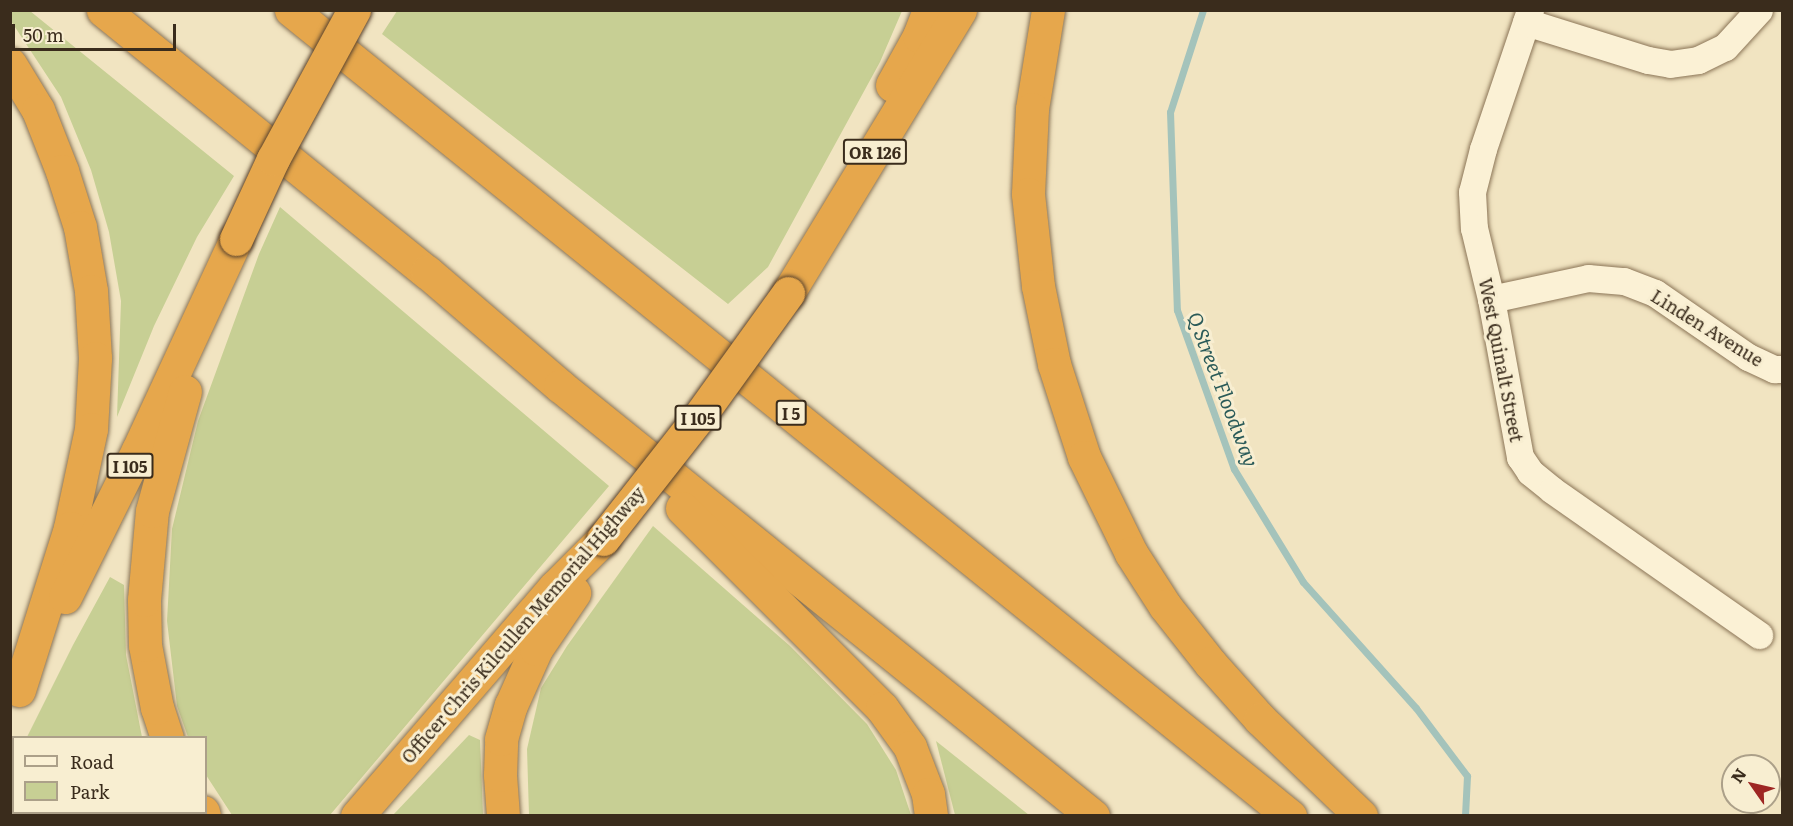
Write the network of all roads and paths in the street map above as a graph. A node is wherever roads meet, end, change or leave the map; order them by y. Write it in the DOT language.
graph roads {
  1 [pos="103,10"];
  2 [pos="291,10"];
  3 [pos="327,10"];
  4 [pos="354,10"];
  5 [pos="929,10"];
  6 [pos="960,10"];
  7 [pos="1048,10"];
  8 [pos="1759,10"];
  9 [pos="1528,16"];
  10 [pos="10,64"];
  11 [pos="499,177"];
  12 [pos="236,239"];
  13 [pos="788,293"];
  14 [pos="1491,299"];
  15 [pos="1782,369"];
  16 [pos="560,386"];
  17 [pos="603,539"];
  18 [pos="1759,635"];
  19 [pos="15,699"];
  20 [pos="166,736"];
  21 [pos="357,816"];
  22 [pos="503,816"];
  23 [pos="932,816"];
  24 [pos="1093,816"];
  25 [pos="1290,816"];
  26 [pos="1361,816"];
  1 -- 16 [label="highway"];
  2 -- 11 [label="highway, I 5"];
  3 -- 11 [label="highway"];
  4 -- 12 [label="highway, I 105, bridge"];
  5 -- 13 [label="highway"];
  6 -- 13 [label="highway, Officer Chris Kilcullen Memorial Highway / OR 126"];
  7 -- 26 [label="highway"];
  8 -- 9 [label="street"];
  9 -- 14 [label="street, West Quinalt Street"];
  10 -- 19 [label="highway"];
  11 -- 25 [label="highway, I 5"];
  12 -- 19 [label="highway, I 105"];
  12 -- 20 [label="highway"];
  13 -- 17 [label="highway, Officer Chris Kilcullen Memorial Highway / I 105, bridge"];
  14 -- 15 [label="street, Linden Avenue"];
  14 -- 18 [label="street, West Quinalt Street"];
  16 -- 23 [label="highway"];
  16 -- 24 [label="highway"];
  17 -- 21 [label="highway, Officer Chris Kilcullen Memorial Highway / I 105"];
  17 -- 22 [label="highway"];
}
